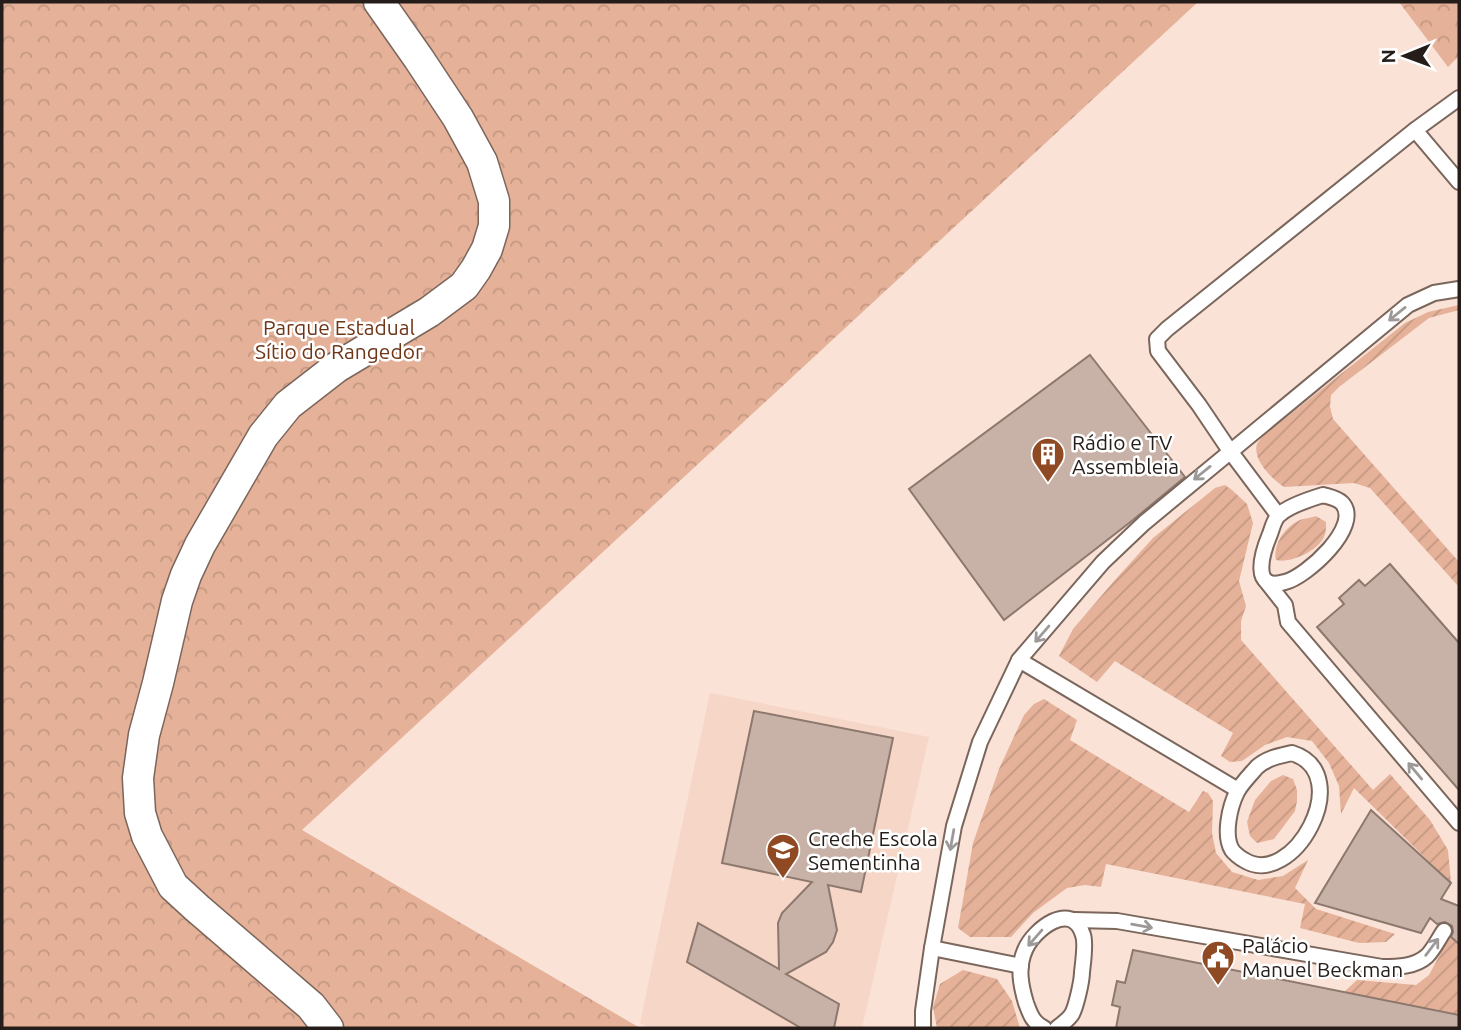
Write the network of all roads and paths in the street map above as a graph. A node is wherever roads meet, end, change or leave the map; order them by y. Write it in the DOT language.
graph roads {
  1 [pos="379,2"];
  2 [pos="1459,98"];
  3 [pos="1415,130"];
  4 [pos="1459,182"];
  5 [pos="1459,289"];
  6 [pos="1230,451"];
  7 [pos="1278,515"];
  8 [pos="1266,581"];
  9 [pos="1019,660"];
  10 [pos="1238,790"];
  11 [pos="1459,823"];
  12 [pos="1074,920"];
  13 [pos="1444,931"];
  14 [pos="932,948"];
  15 [pos="1021,966"];
  16 [pos="328,1028"];
  17 [pos="923,1028"];
  18 [pos="1044,1028"];
  19 [pos="1057,1028"];
  1 -- 16 [label="street"];
  2 -- 3 [label="lane"];
  3 -- 4 [label="lane"];
  3 -- 6 [label="lane"];
  5 -- 6 [label="lane, one-way"];
  6 -- 7 [label="lane"];
  6 -- 9 [label="lane, one-way"];
  7 -- 8 [label="lane"];
  7 -- 8 [label="lane"];
  11 -- 8 [label="lane, one-way"];
  9 -- 10 [label="lane"];
  9 -- 14 [label="lane, one-way"];
  10 -- 10 [label="lane"];
  12 -- 13 [label="lane, one-way"];
  12 -- 15 [label="lane, one-way"];
  12 -- 19 [label="lane"];
  14 -- 15 [label="lane"];
  14 -- 17 [label="lane"];
  15 -- 18 [label="lane"];
}
